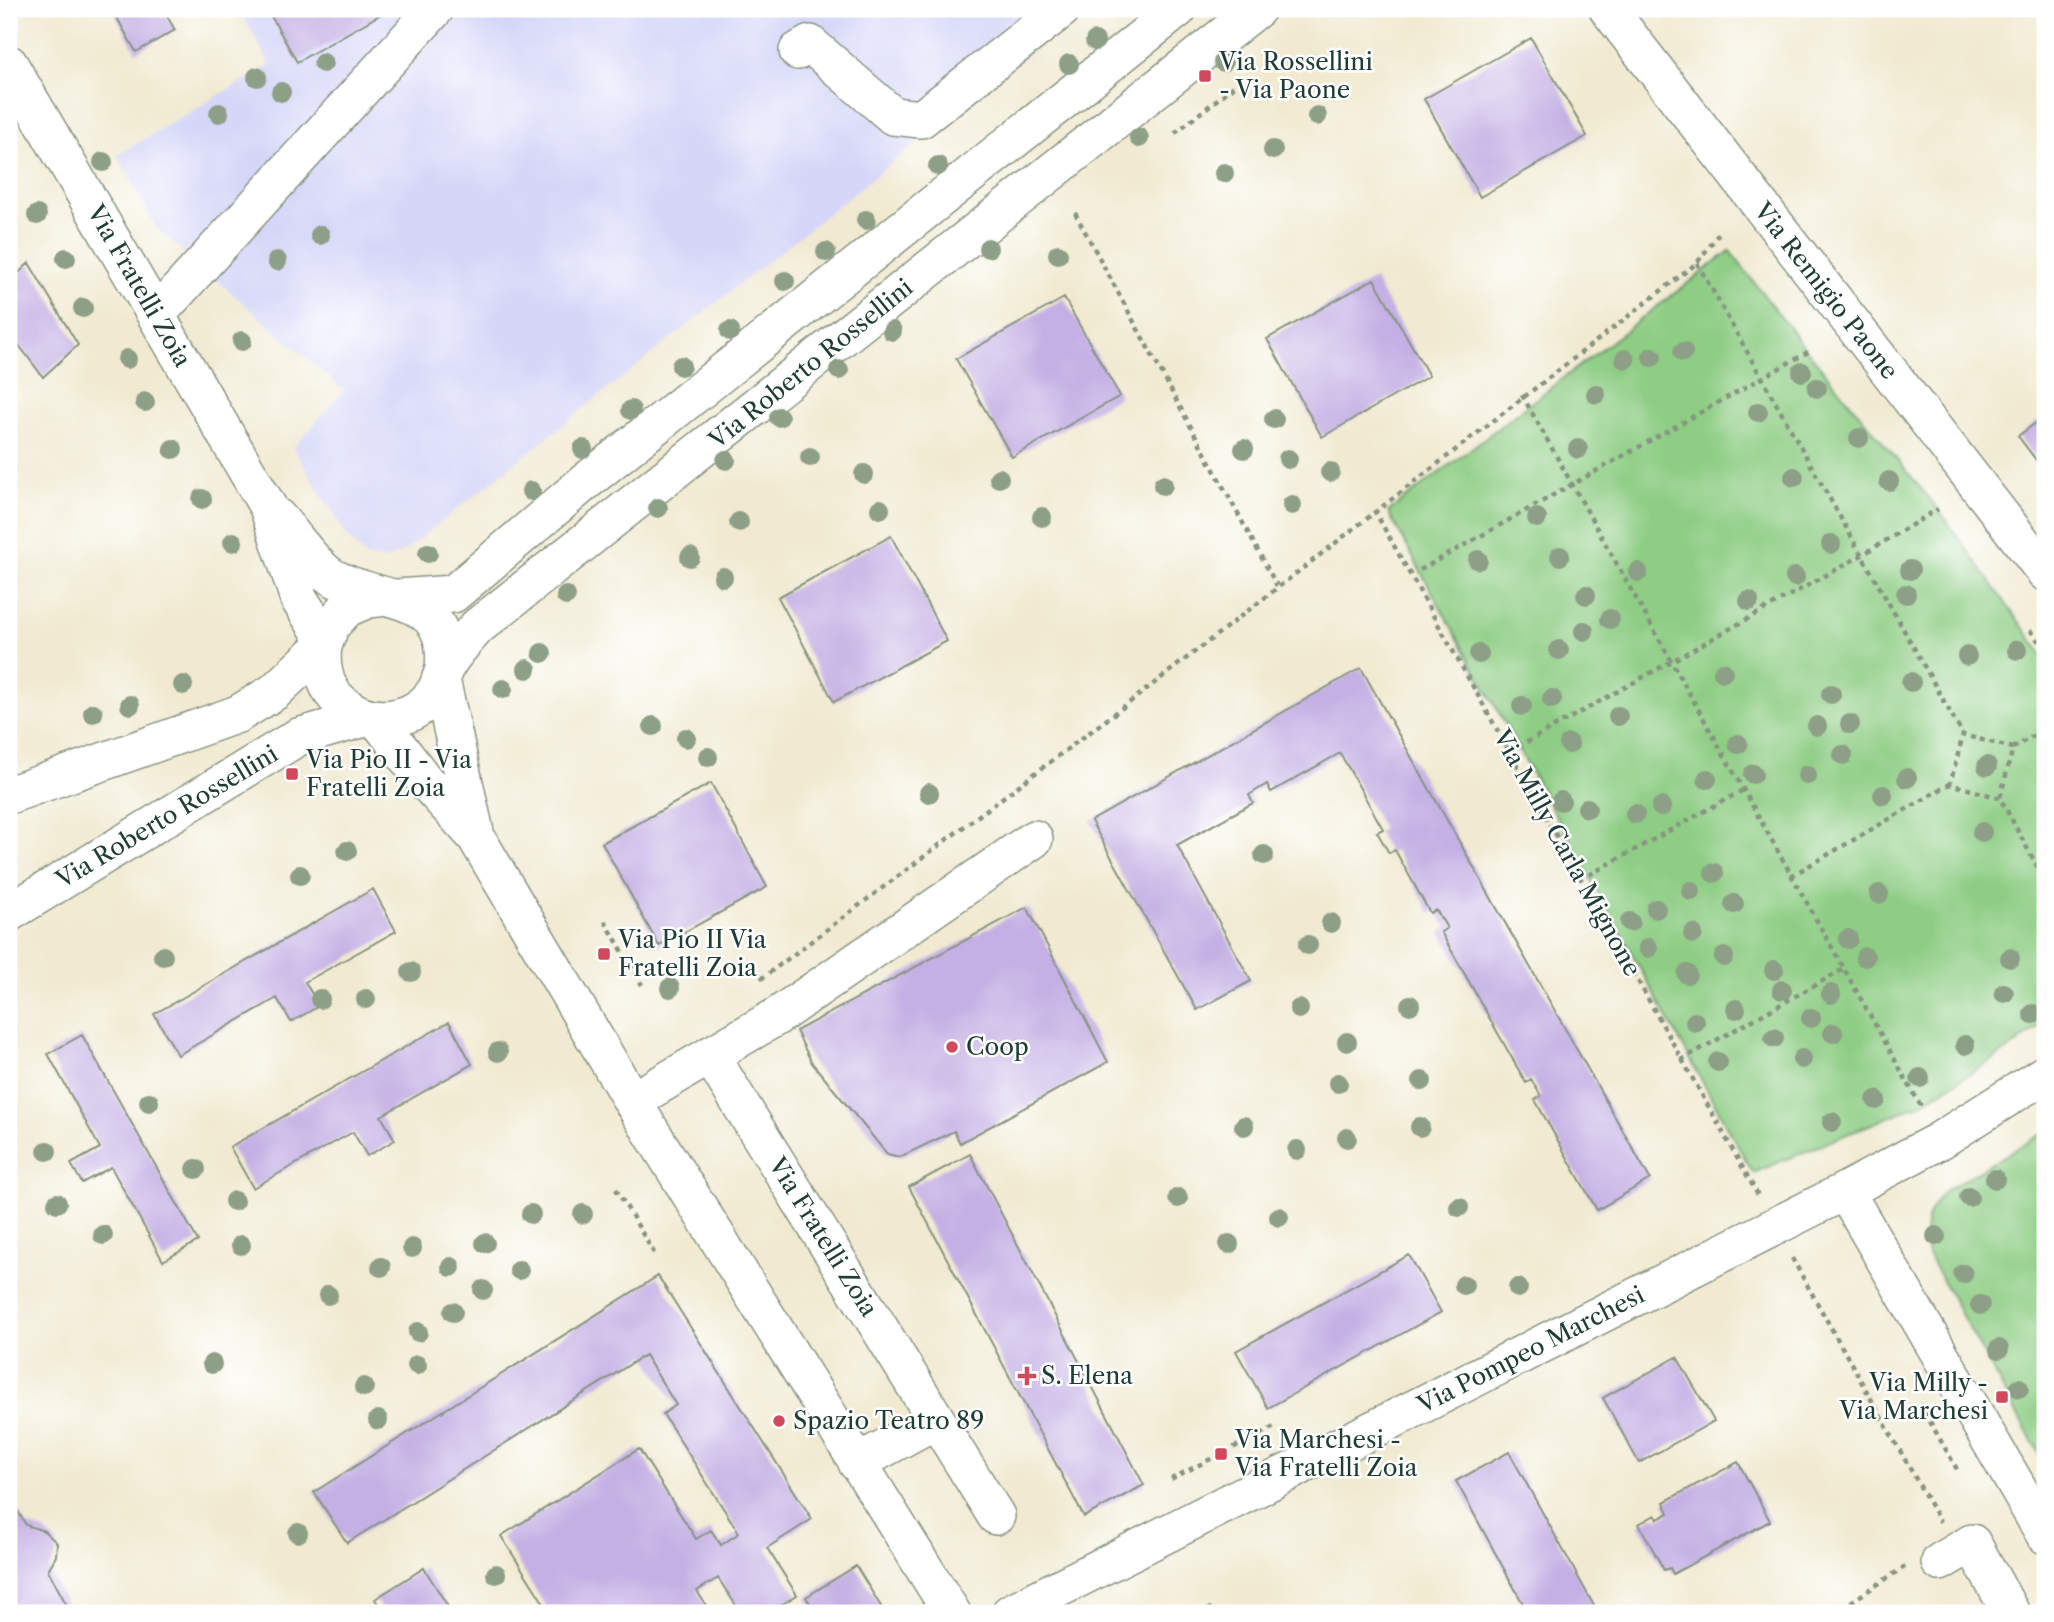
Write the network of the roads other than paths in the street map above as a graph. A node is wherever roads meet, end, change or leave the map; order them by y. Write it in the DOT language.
graph roads {
  1 [pos="435,9"];
  2 [pos="1062,9"];
  3 [pos="1178,9"];
  4 [pos="1257,9"];
  5 [pos="1608,9"];
  6 [pos="798,51"];
  7 [pos="9,64"];
  8 [pos="156,314"];
  9 [pos="611,462"];
  10 [pos="644,498"];
  11 [pos="268,507"];
  12 [pos="2045,572"];
  13 [pos="393,598"];
  14 [pos="324,642"];
  15 [pos="442,674"];
  16 [pos="373,718"];
  17 [pos="9,795"];
  18 [pos="476,837"];
  19 [pos="1034,839"];
  20 [pos="9,913"];
  21 [pos="710,1055"];
  22 [pos="2045,1074"];
  23 [pos="632,1101"];
  24 [pos="1845,1191"];
  25 [pos="936,1420"];
  26 [pos="857,1463"];
  27 [pos="996,1516"];
  28 [pos="2045,1535"];
  29 [pos="1932,1552"];
  30 [pos="952,1613"];
  31 [pos="1010,1613"];
  32 [pos="2011,1613"];
  1 -- 8 [label="street"];
  2 -- 6 [label="street"];
  3 -- 9 [label="street, Via Roberto Rossellini"];
  4 -- 10 [label="street, Via Roberto Rossellini"];
  5 -- 12 [label="street, Via Remigio Paone"];
  7 -- 8 [label="street, Via Fratelli Zoia"];
  8 -- 11 [label="street, Via Fratelli Zoia"];
  9 -- 10 [label="street"];
  9 -- 13 [label="street, Via Roberto Rossellini"];
  10 -- 15 [label="street, Via Roberto Rossellini"];
  11 -- 13 [label="street, Via Fratelli Zoia"];
  11 -- 14 [label="street, Via Fratelli Zoia"];
  13 -- 14 [label="street, Via Roberto Rossellini"];
  13 -- 15 [label="street, Via Fratelli Zoia"];
  14 -- 16 [label="street, Via Fratelli Zoia"];
  14 -- 17 [label="street, Via Roberto Rossellini"];
  15 -- 16 [label="street, Via Roberto Rossellini"];
  15 -- 18 [label="street, Via Fratelli Zoia"];
  16 -- 18 [label="street, Via Fratelli Zoia"];
  16 -- 20 [label="street, Via Roberto Rossellini"];
  18 -- 23 [label="street, Via Fratelli Zoia"];
  19 -- 21 [label="street"];
  21 -- 23 [label="street"];
  21 -- 25 [label="street, Via Fratelli Zoia"];
  22 -- 24 [label="street, Via Pompeo Marchesi"];
  23 -- 26 [label="street, Via Fratelli Zoia"];
  24 -- 28 [label="street"];
  24 -- 31 [label="street, Via Pompeo Marchesi"];
  25 -- 26 [label="street"];
  25 -- 27 [label="street, Via Fratelli Zoia"];
  26 -- 30 [label="street, Via Fratelli Zoia"];
  29 -- 32 [label="street"];
}
